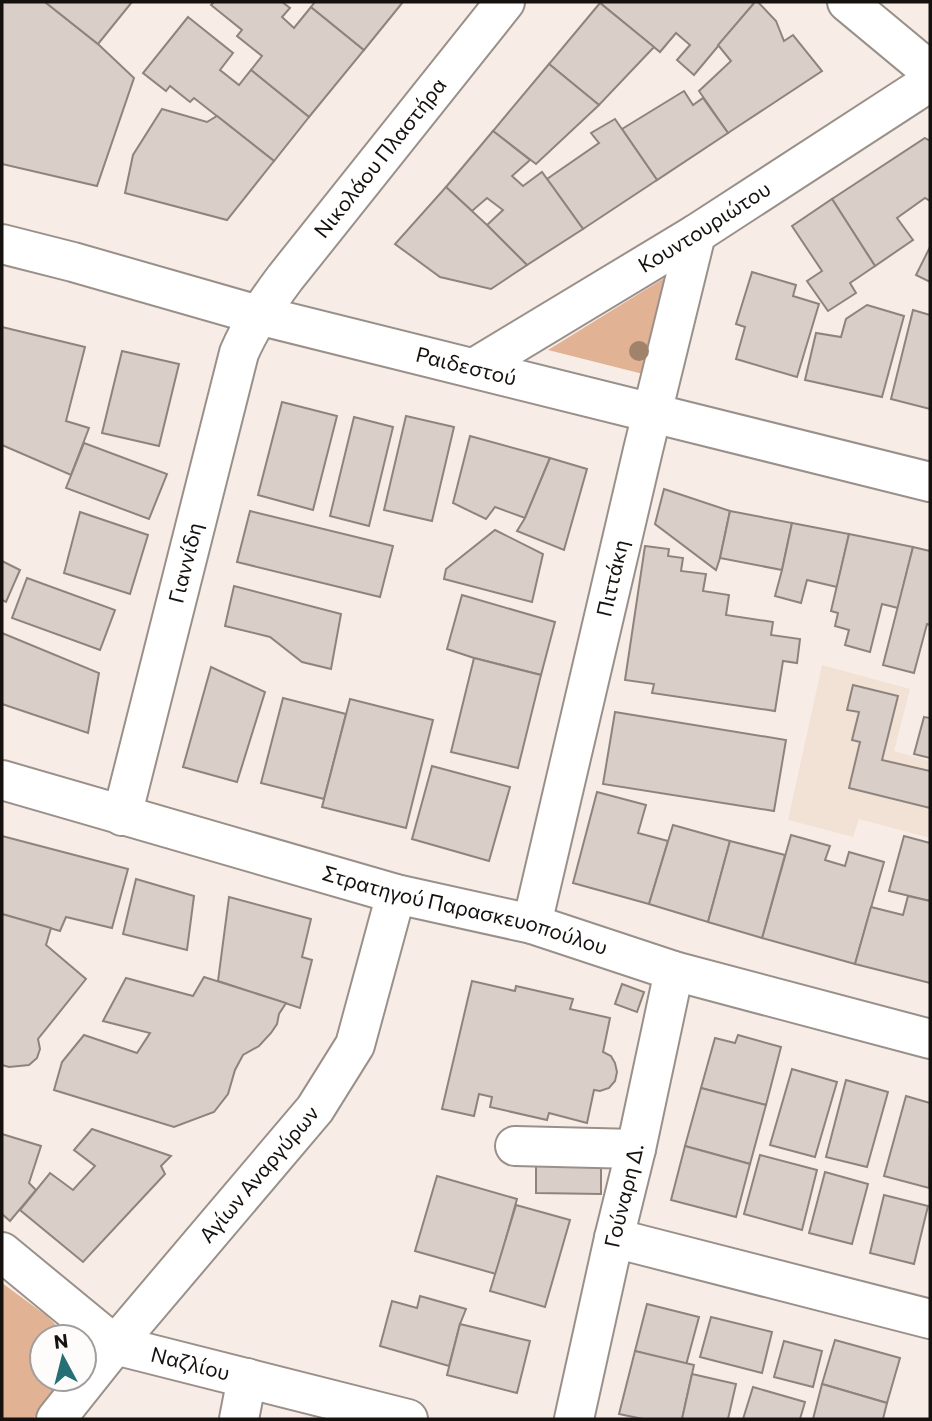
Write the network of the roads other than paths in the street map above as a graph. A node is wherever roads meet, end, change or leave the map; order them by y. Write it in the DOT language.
graph roads {
  1 [pos="505,2"];
  2 [pos="847,2"];
  3 [pos="930,71"];
  4 [pos="930,82"];
  5 [pos="696,234"];
  6 [pos="2,244"];
  7 [pos="258,315"];
  8 [pos="474,368"];
  9 [pos="653,413"];
  10 [pos="930,482"];
  11 [pos="2,780"];
  12 [pos="122,816"];
  13 [pos="396,894"];
  14 [pos="531,923"];
  15 [pos="674,971"];
  16 [pos="930,1039"];
  17 [pos="515,1146"];
  18 [pos="636,1149"];
  19 [pos="614,1238"];
  20 [pos="2,1252"];
  21 [pos="930,1319"];
  22 [pos="115,1345"];
  23 [pos="247,1378"];
  24 [pos="56,1419"];
  25 [pos="239,1419"];
  26 [pos="408,1419"];
  27 [pos="574,1419"];
  1 -- 7 [label="street, Νικολάου Πλαστήρα"];
  2 -- 3 [label="street"];
  4 -- 5 [label="street, Κουντουριώτου"];
  5 -- 8 [label="street, Κουντουριώτου"];
  5 -- 9 [label="street, Πιττάκη"];
  6 -- 7 [label="street, Ραιδεστού"];
  7 -- 8 [label="street, Ραιδεστού"];
  7 -- 12 [label="street, Γιαννίδη"];
  8 -- 9 [label="street, Ραιδεστού"];
  9 -- 10 [label="street, Ραιδεστού"];
  9 -- 14 [label="street, Πιττάκη"];
  11 -- 12 [label="street, Στρατηγού Παρασκευοπούλου"];
  12 -- 13 [label="street, Στρατηγού Παρασκευοπούλου"];
  13 -- 14 [label="street, Στρατηγού Παρασκευοπούλου"];
  13 -- 22 [label="street, Αγίων Αναργύρων"];
  14 -- 15 [label="street, Στρατηγού Παρασκευοπούλου"];
  15 -- 16 [label="street, Στρατηγού Παρασκευοπούλου"];
  15 -- 18 [label="street, Γούναρη Δ."];
  17 -- 18 [label="street"];
  18 -- 19 [label="street, Γούναρη Δ."];
  19 -- 21 [label="street"];
  19 -- 27 [label="street, Γούναρη Δ."];
  20 -- 22 [label="street, Ναζλίου"];
  22 -- 23 [label="street, Ναζλίου"];
  22 -- 24 [label="street, Αγίων Αναργύρων"];
  23 -- 25 [label="street"];
  23 -- 26 [label="street, Ναζλίου"];
}
